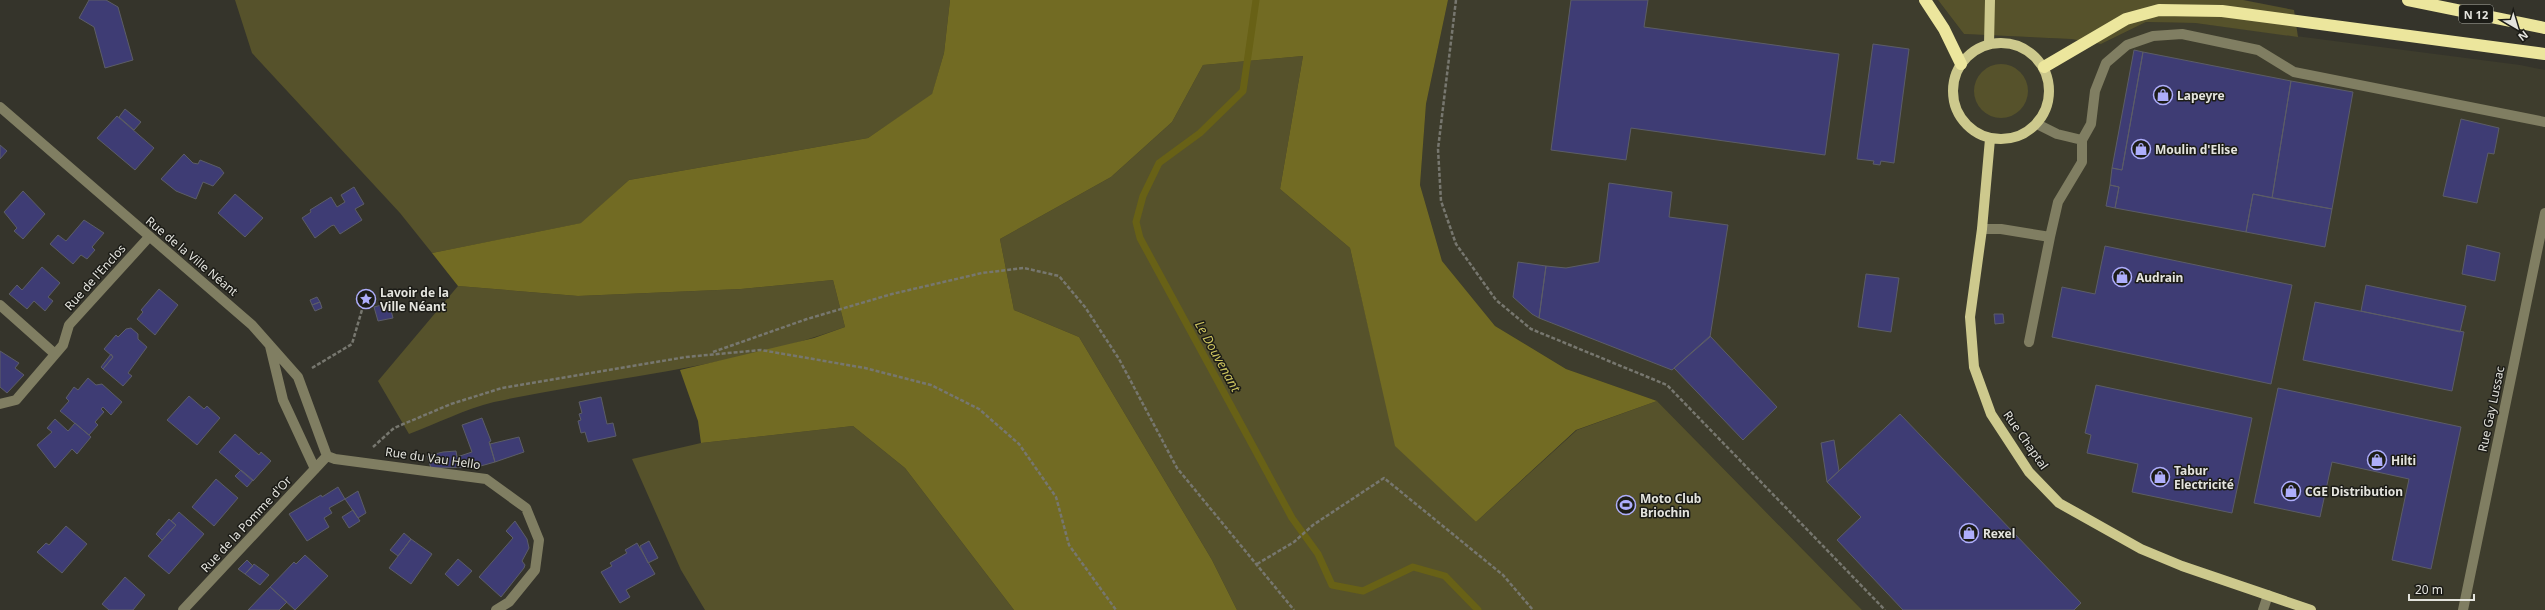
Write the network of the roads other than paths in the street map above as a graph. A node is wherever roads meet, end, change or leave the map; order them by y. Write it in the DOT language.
graph roads {
  1 [pos="1925,0"];
  2 [pos="1990,0"];
  3 [pos="2408,0"];
  4 [pos="2545,28"];
  5 [pos="1989,44"];
  6 [pos="2545,54"];
  7 [pos="1961,64"];
  8 [pos="2044,67"];
  9 [pos="0,107"];
  10 [pos="2545,122"];
  11 [pos="2037,124"];
  12 [pos="1990,139"];
  13 [pos="2082,140"];
  14 [pos="2545,213"];
  15 [pos="1982,229"];
  16 [pos="149,237"];
  17 [pos="2050,237"];
  18 [pos="0,305"];
  19 [pos="2029,342"];
  20 [pos="270,344"];
  21 [pos="55,354"];
  22 [pos="0,404"];
  23 [pos="327,456"];
  24 [pos="315,469"];
  25 [pos="2268,595"];
  26 [pos="183,610"];
  27 [pos="496,610"];
  28 [pos="2263,610"];
  29 [pos="2311,610"];
  30 [pos="2463,610"];
  1 -- 7 [label="highway"];
  2 -- 5 [label="main road"];
  3 -- 4 [label="highway, N 12"];
  5 -- 7 [label="main road"];
  5 -- 8 [label="main road"];
  6 -- 8 [label="highway"];
  7 -- 12 [label="main road"];
  8 -- 11 [label="main road"];
  9 -- 16 [label="street, Rue de la Ville Néant"];
  10 -- 13 [label="street"];
  11 -- 12 [label="main road"];
  11 -- 13 [label="street"];
  12 -- 15 [label="main road, Rue Chaptal"];
  13 -- 17 [label="street"];
  14 -- 30 [label="street, Rue Gay Lussac"];
  15 -- 17 [label="street"];
  15 -- 25 [label="main road, Rue Chaptal"];
  16 -- 20 [label="street, Rue de la Ville Néant"];
  16 -- 21 [label="street, Rue de l'Enclos"];
  17 -- 19 [label="street"];
  18 -- 21 [label="street"];
  20 -- 23 [label="street, Rue de la Ville Néant"];
  20 -- 24 [label="street"];
  21 -- 22 [label="street, Rue de l'Enclos"];
  23 -- 24 [label="street, Rue de la Pomme d'Or"];
  23 -- 27 [label="street, Rue du Vau Hello"];
  24 -- 26 [label="street, Rue de la Pomme d'Or"];
  25 -- 28 [label="street"];
  25 -- 29 [label="main road, Rue Chaptal"];
}
